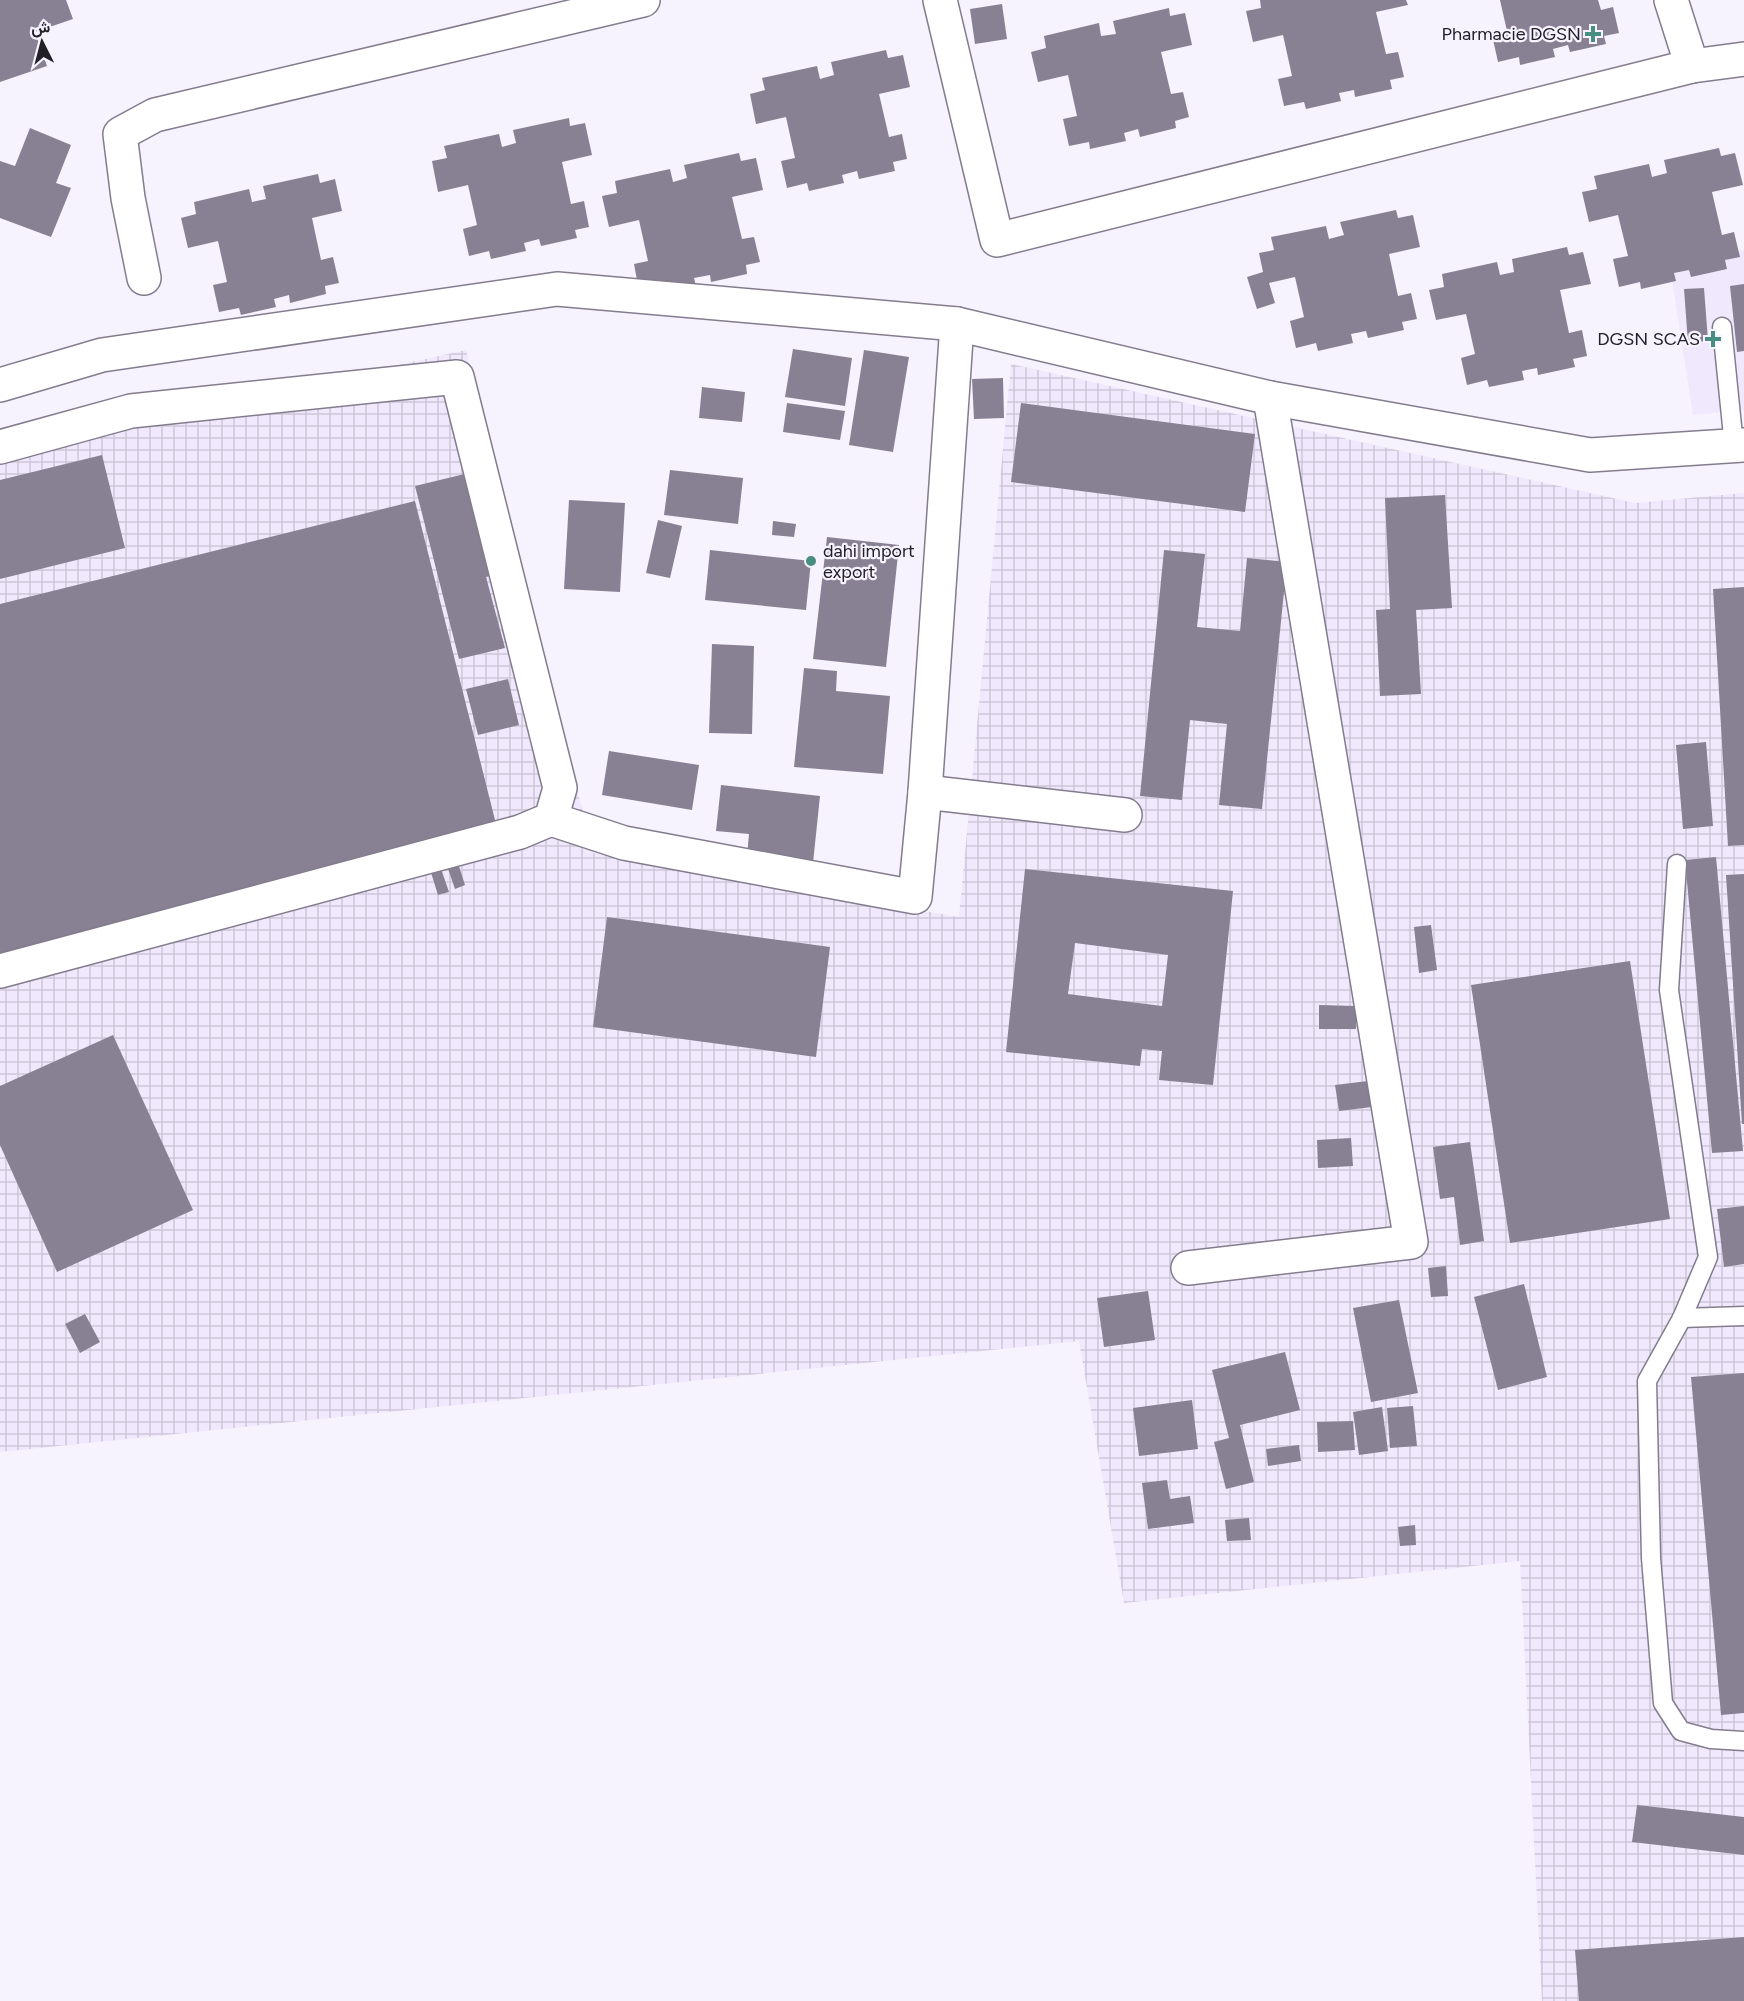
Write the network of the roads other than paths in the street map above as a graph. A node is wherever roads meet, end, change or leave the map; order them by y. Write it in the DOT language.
graph roads {
  1 [pos="643,0"];
  2 [pos="940,0"];
  3 [pos="1671,0"];
  4 [pos="1744,60"];
  5 [pos="1692,66"];
  6 [pos="144,278"];
  7 [pos="957,324"];
  8 [pos="1722,327"];
  9 [pos="0,385"];
  10 [pos="1270,398"];
  11 [pos="1739,445"];
  12 [pos="0,447"];
  13 [pos="925,792"];
  14 [pos="1125,815"];
  15 [pos="551,819"];
  16 [pos="1677,864"];
  17 [pos="0,971"];
  18 [pos="1188,1268"];
  19 [pos="1744,1316"];
  20 [pos="1682,1318"];
  21 [pos="1744,1741"];
  1 -- 6 [label="street"];
  2 -- 5 [label="street"];
  3 -- 5 [label="street"];
  4 -- 5 [label="street"];
  7 -- 9 [label="street"];
  7 -- 10 [label="street"];
  7 -- 13 [label="street"];
  8 -- 11 [label="lane"];
  10 -- 11 [label="street"];
  10 -- 18 [label="street"];
  12 -- 15 [label="street"];
  13 -- 14 [label="street"];
  13 -- 15 [label="street"];
  15 -- 17 [label="street"];
  16 -- 20 [label="lane"];
  19 -- 20 [label="lane"];
  20 -- 21 [label="lane"];
}
